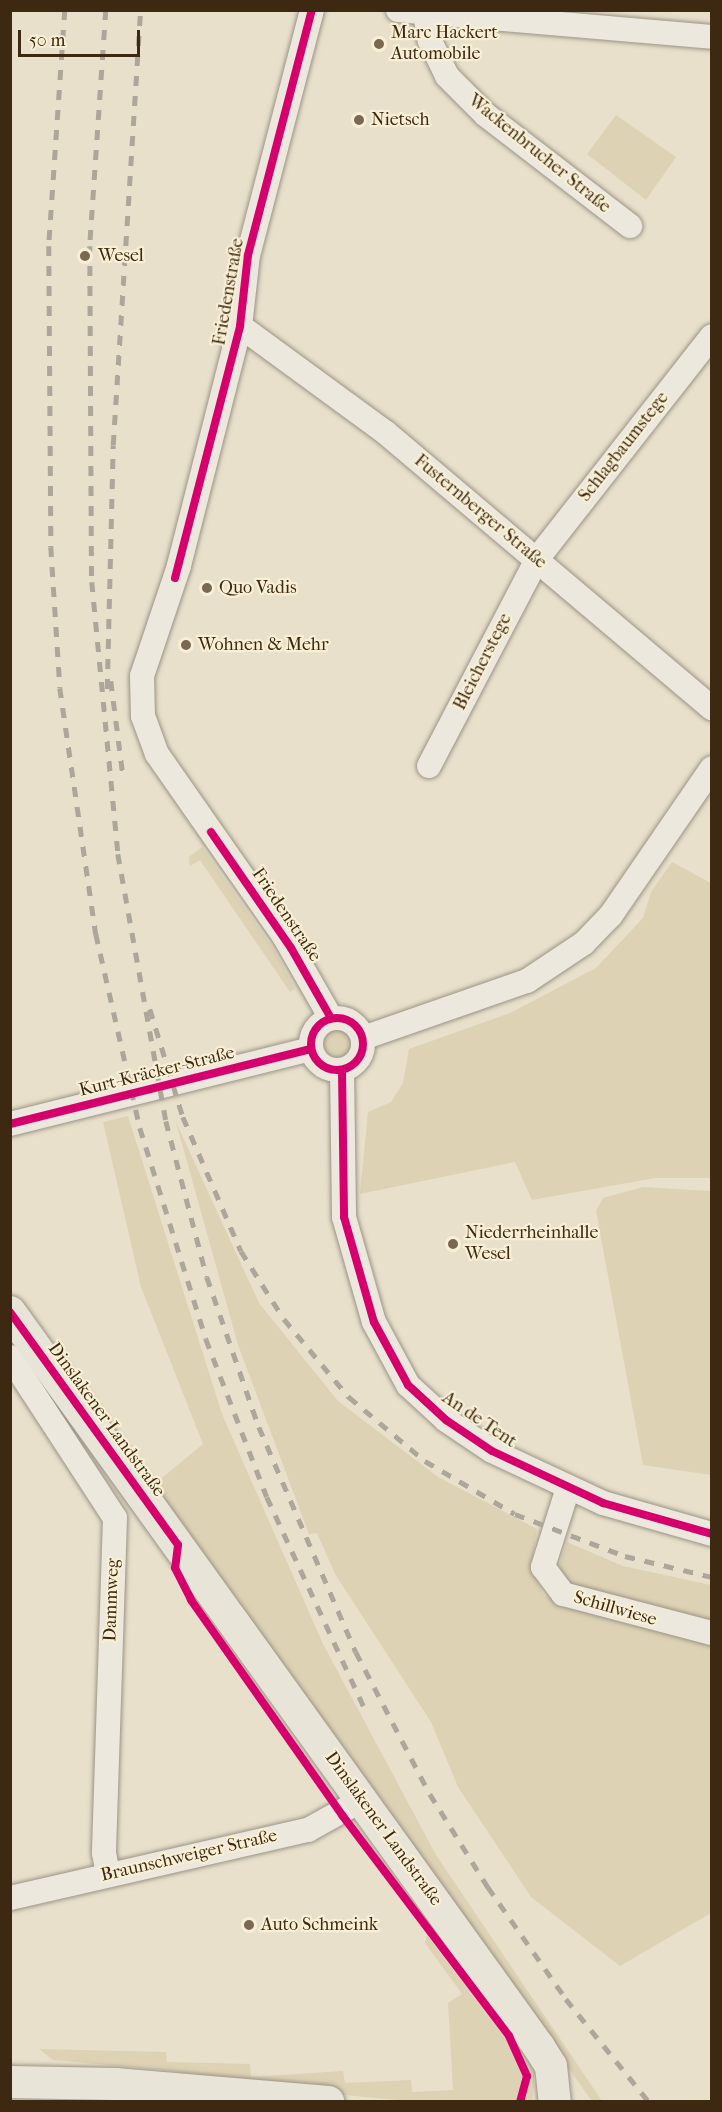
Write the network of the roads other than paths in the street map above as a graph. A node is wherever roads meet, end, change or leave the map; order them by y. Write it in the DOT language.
graph roads {
  1 [pos="312,10"];
  2 [pos="398,10"];
  3 [pos="425,14"];
  4 [pos="711,37"];
  5 [pos="630,226"];
  6 [pos="240,326"];
  7 [pos="711,336"];
  8 [pos="537,559"];
  9 [pos="711,708"];
  10 [pos="429,766"];
  11 [pos="711,768"];
  12 [pos="332,1018"];
  13 [pos="363,1038"];
  14 [pos="311,1049"];
  15 [pos="342,1070"];
  16 [pos="10,1124"];
  17 [pos="10,1312"];
  18 [pos="10,1357"];
  19 [pos="568,1488"];
  20 [pos="711,1534"];
  21 [pos="711,1633"];
  22 [pos="362,1800"];
  23 [pos="108,1874"];
  24 [pos="10,1898"];
  25 [pos="10,2082"];
  26 [pos="550,2097"];
  27 [pos="327,2102"];
  1 -- 6 [label="street, Friedenstraße"];
  2 -- 3 [label="street"];
  3 -- 4 [label="street"];
  3 -- 5 [label="street, Wackenbrucher Straße"];
  6 -- 8 [label="street, Fusternberger Straße"];
  6 -- 12 [label="street, Friedenstraße"];
  7 -- 8 [label="street, Schlagbaumstege"];
  8 -- 9 [label="street, Fusternberger Straße"];
  8 -- 10 [label="street, Bleicherstege"];
  11 -- 13 [label="street"];
  12 -- 13 [label="street"];
  12 -- 14 [label="street"];
  13 -- 15 [label="street"];
  14 -- 15 [label="street"];
  14 -- 16 [label="street, Kurt-Kräcker-Straße"];
  15 -- 19 [label="street, An de Tent"];
  17 -- 22 [label="main road, Dinslakener Landstraße"];
  18 -- 23 [label="street, Dammweg"];
  19 -- 20 [label="street, An de Tent"];
  19 -- 21 [label="street, Schillwiese"];
  22 -- 23 [label="street, Braunschweiger Straße"];
  22 -- 26 [label="main road, Dinslakener Landstraße"];
  23 -- 24 [label="street, Braunschweiger Straße"];
  25 -- 27 [label="main road"];
}
